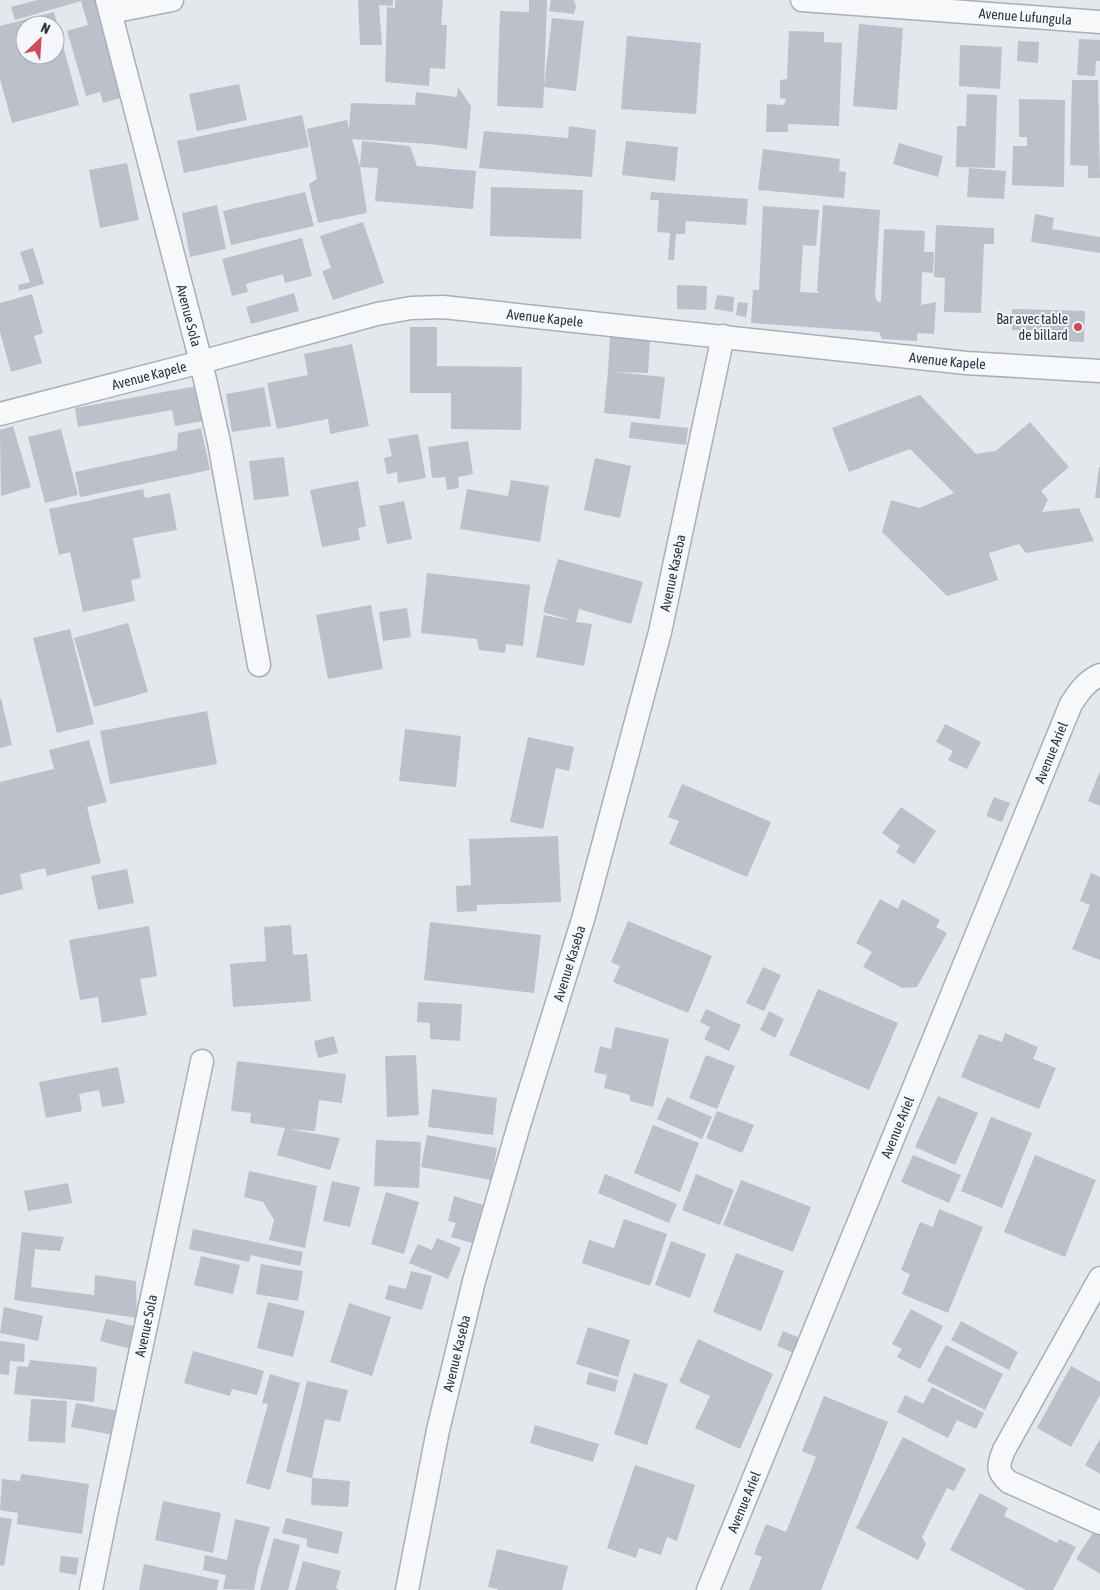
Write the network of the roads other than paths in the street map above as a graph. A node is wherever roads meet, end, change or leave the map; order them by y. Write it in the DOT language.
graph roads {
  1 [pos="172,0"];
  2 [pos="802,0"];
  3 [pos="109,6"];
  4 [pos="1044,9"];
  5 [pos="1100,22"];
  6 [pos="723,336"];
  7 [pos="201,362"];
  8 [pos="1100,371"];
  9 [pos="0,414"];
  10 [pos="259,665"];
  11 [pos="1100,675"];
  12 [pos="202,1061"];
  13 [pos="1100,1278"];
  14 [pos="1100,1523"];
  15 [pos="91,1590"];
  16 [pos="407,1590"];
  17 [pos="708,1590"];
  1 -- 3 [label="street"];
  2 -- 4 [label="street, Avenue Lufungula"];
  3 -- 7 [label="street, Avenue Sola"];
  4 -- 5 [label="street, Avenue Lufungula"];
  6 -- 7 [label="street, Avenue Kapele"];
  6 -- 8 [label="street, Avenue Kapele"];
  6 -- 16 [label="street, Avenue Kaseba"];
  7 -- 9 [label="street, Avenue Kapele"];
  7 -- 10 [label="street, Avenue Sola"];
  11 -- 17 [label="street, Avenue Ariel"];
  12 -- 15 [label="street, Avenue Sola"];
  13 -- 14 [label="street"];
}
